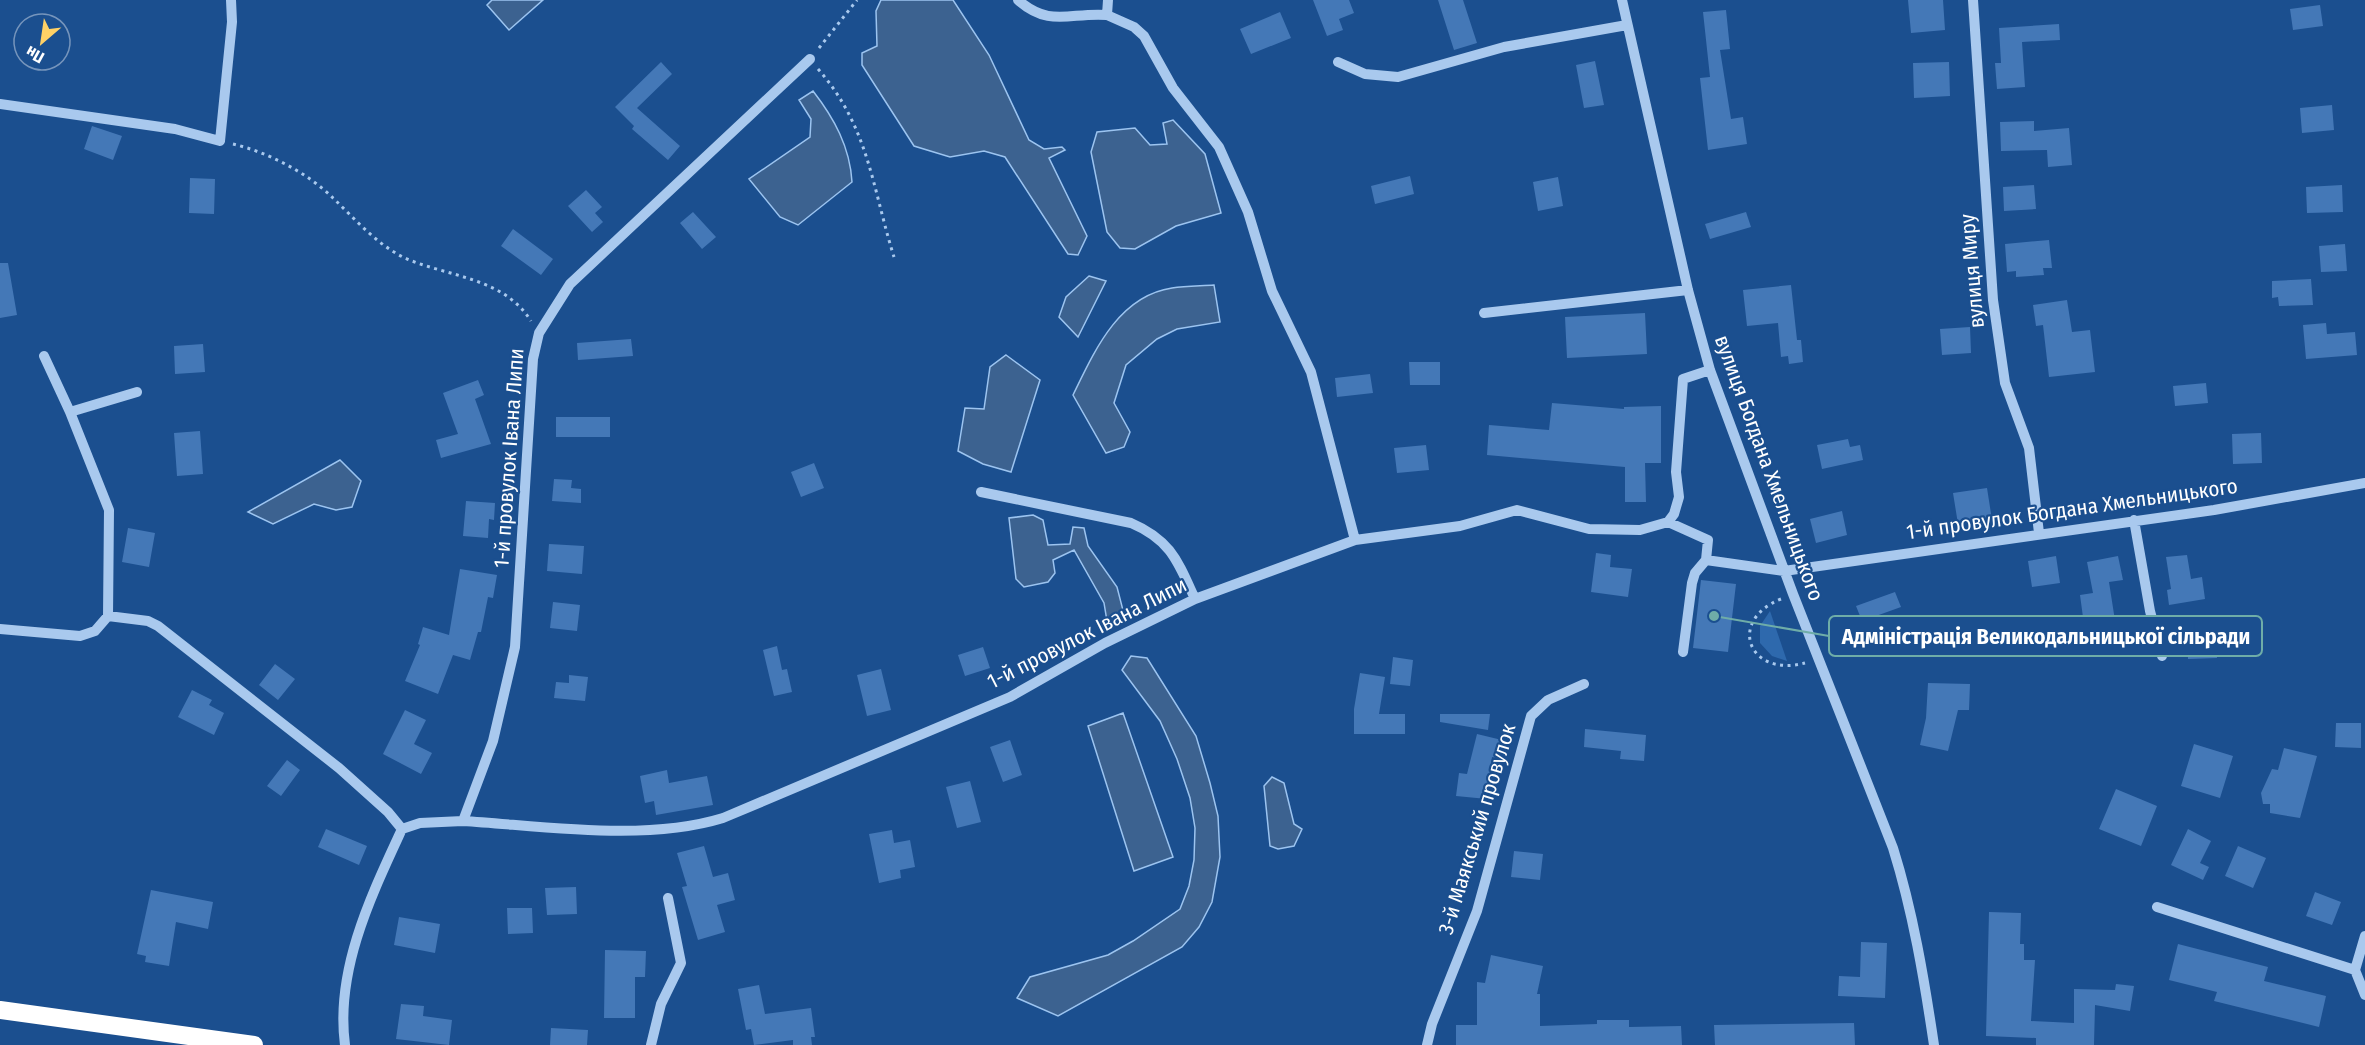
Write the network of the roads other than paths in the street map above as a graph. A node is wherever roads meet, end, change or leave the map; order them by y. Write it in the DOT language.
graph roads {
  1 [pos="231,0"];
  2 [pos="1018,0"];
  3 [pos="1108,0"];
  4 [pos="1622,0"];
  5 [pos="1972,0"];
  6 [pos="1107,15"];
  7 [pos="1627,25"];
  8 [pos="810,59"];
  9 [pos="1338,62"];
  10 [pos="0,104"];
  11 [pos="1688,290"];
  12 [pos="1484,313"];
  13 [pos="44,356"];
  14 [pos="1710,370"];
  15 [pos="137,392"];
  16 [pos="70,412"];
  17 [pos="2365,483"];
  18 [pos="981,492"];
  19 [pos="2134,520"];
  20 [pos="1668,522"];
  21 [pos="2039,533"];
  22 [pos="1355,540"];
  23 [pos="1706,560"];
  24 [pos="1784,571"];
  25 [pos="1195,599"];
  26 [pos="108,615"];
  27 [pos="0,629"];
  28 [pos="1683,652"];
  29 [pos="2162,656"];
  30 [pos="1584,684"];
  31 [pos="463,821"];
  32 [pos="402,829"];
  33 [pos="668,898"];
  34 [pos="2157,907"];
  35 [pos="2365,936"];
  36 [pos="2355,970"];
  37 [pos="2365,996"];
  38 [pos="0,1010"];
  39 [pos="254,1045"];
  40 [pos="345,1045"];
  41 [pos="651,1045"];
  42 [pos="1427,1045"];
  43 [pos="1934,1045"];
  1 -- 10 [label="street"];
  2 -- 6 [label="street"];
  3 -- 6 [label="street"];
  4 -- 7 [label="street, вулиця Богдана Хмельницького"];
  5 -- 21 [label="street, вулиця Миру"];
  6 -- 22 [label="street"];
  7 -- 9 [label="street"];
  7 -- 11 [label="street, вулиця Богдана Хмельницького"];
  8 -- 31 [label="street, 1-й провулок Івана Липи"];
  11 -- 12 [label="street"];
  11 -- 14 [label="street, вулиця Богдана Хмельницького"];
  13 -- 16 [label="street"];
  14 -- 20 [label="street"];
  14 -- 24 [label="street, вулиця Богдана Хмельницького"];
  15 -- 16 [label="street"];
  16 -- 26 [label="street"];
  17 -- 19 [label="street, 1-й провулок Богдана Хмельницького"];
  18 -- 25 [label="street"];
  19 -- 21 [label="street, 1-й провулок Богдана Хмельницького"];
  19 -- 29 [label="street"];
  20 -- 22 [label="street, 1-й провулок Івана Липи"];
  20 -- 23 [label="street"];
  21 -- 24 [label="street, 1-й провулок Богдана Хмельницького"];
  22 -- 25 [label="street, 1-й провулок Івана Липи"];
  23 -- 24 [label="street, 1-й провулок Богдана Хмельницького"];
  23 -- 28 [label="street"];
  24 -- 43 [label="street, вулиця Богдана Хмельницького"];
  25 -- 31 [label="street, 1-й провулок Івана Липи"];
  26 -- 27 [label="street"];
  26 -- 32 [label="street"];
  30 -- 42 [label="street, 3-й Маякський провулок"];
  31 -- 32 [label="street, 1-й провулок Івана Липи"];
  32 -- 40 [label="street"];
  33 -- 41 [label="street"];
  34 -- 36 [label="street"];
  35 -- 36 [label="street"];
  36 -- 37 [label="street"];
  38 -- 39 [label="highway"];
}
